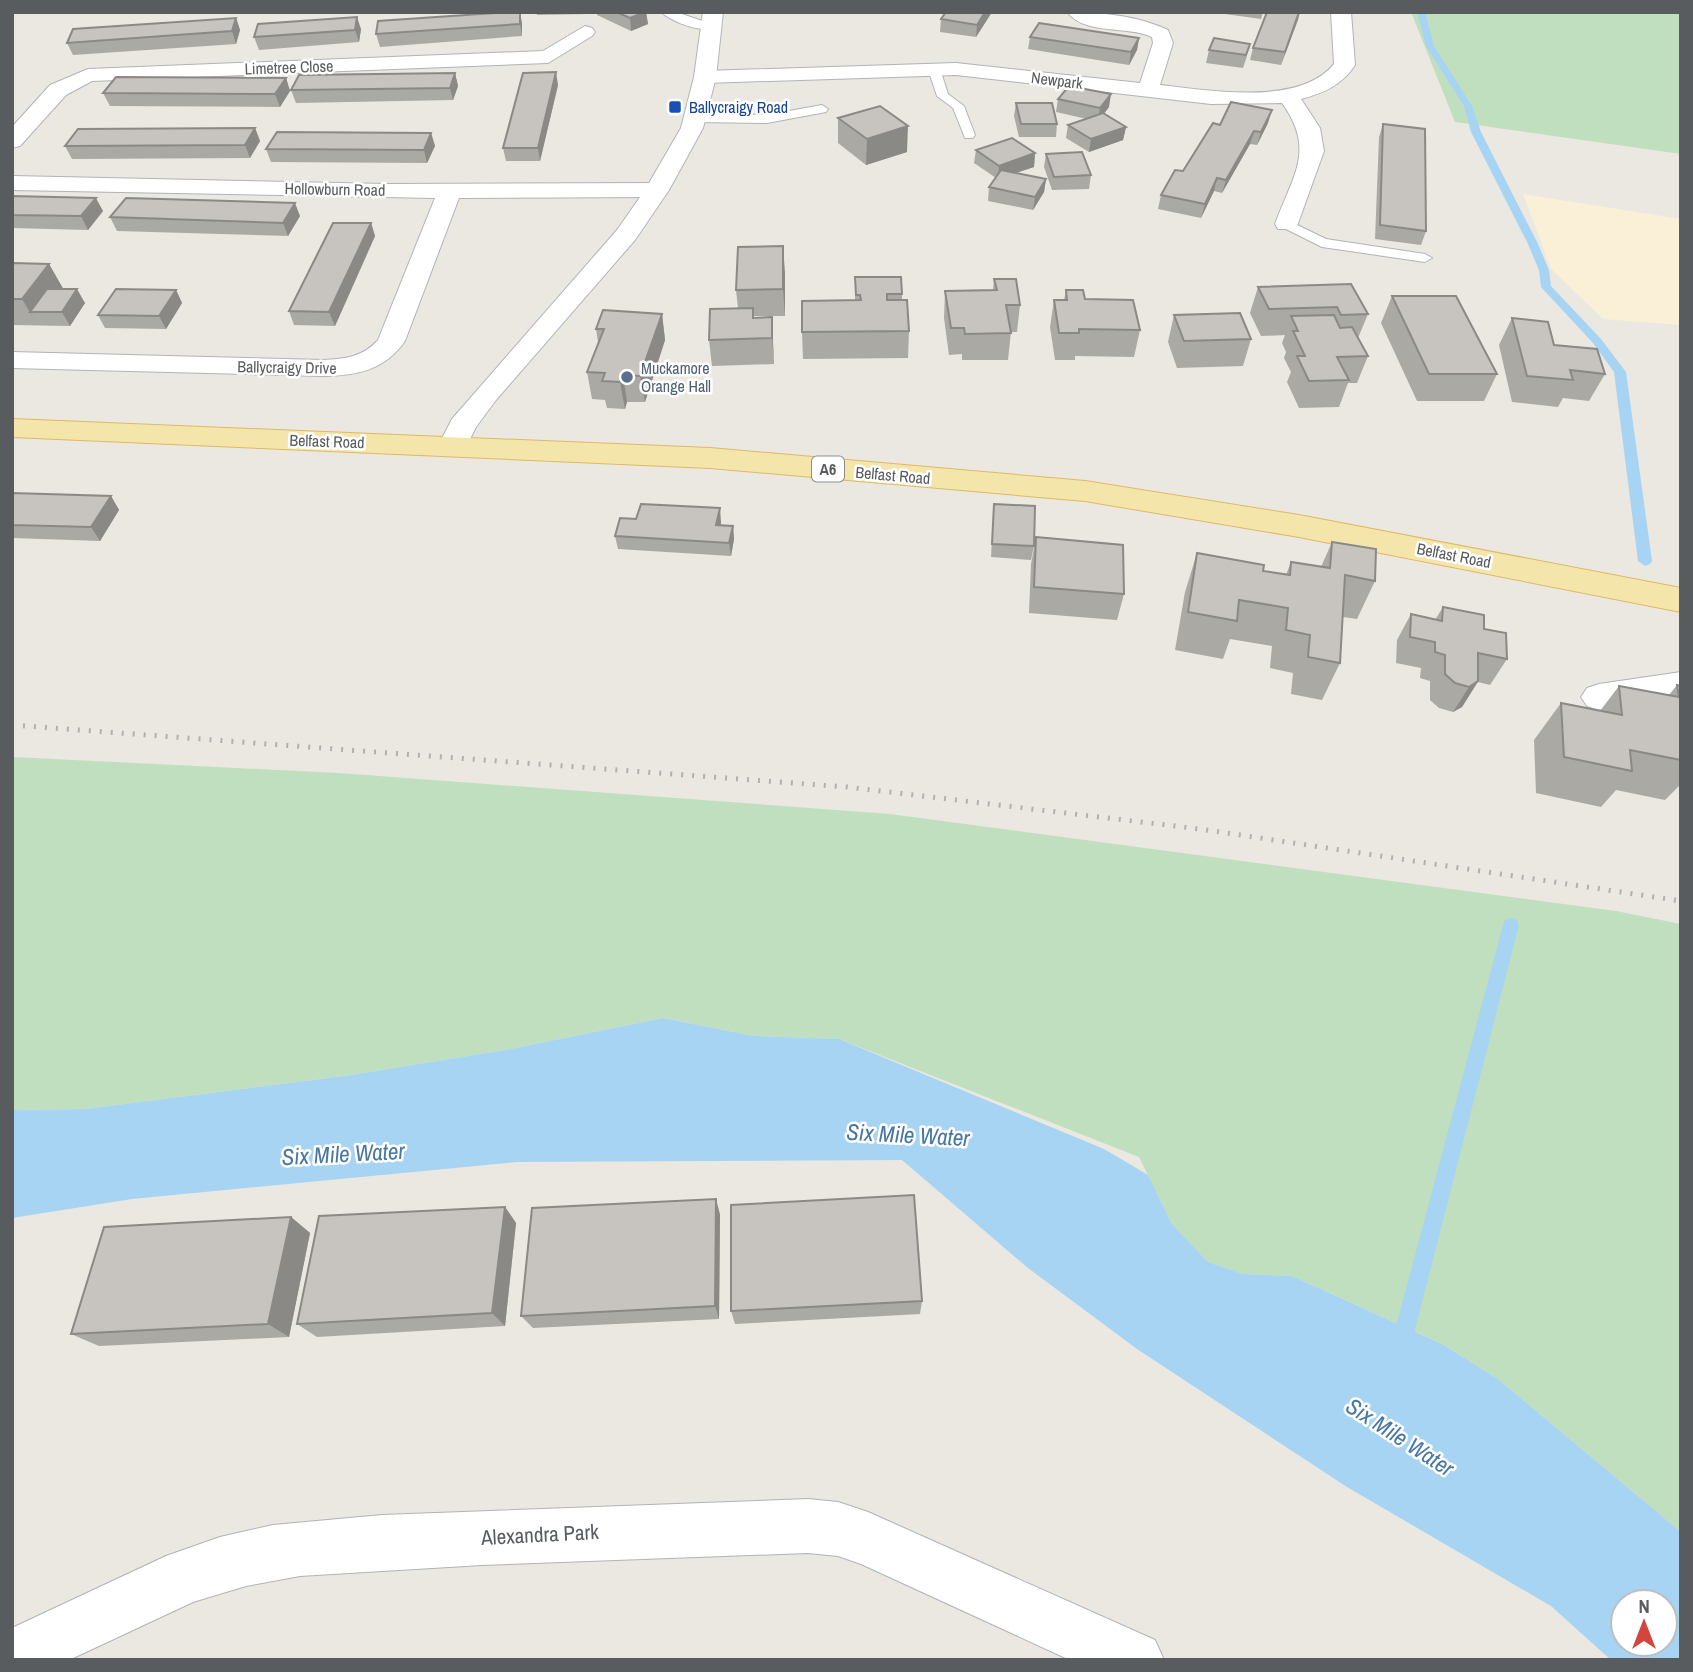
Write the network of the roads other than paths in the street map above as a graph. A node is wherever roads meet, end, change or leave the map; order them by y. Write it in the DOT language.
graph roads {
  1 [pos="666,12"];
  2 [pos="1077,12"];
  3 [pos="1341,12"];
  4 [pos="713,19"];
  5 [pos="585,32"];
  6 [pos="934,69"];
  7 [pos="705,77"];
  8 [pos="1148,90"];
  9 [pos="1289,96"];
  10 [pos="822,109"];
  11 [pos="695,118"];
  12 [pos="968,135"];
  13 [pos="12,141"];
  14 [pos="12,183"];
  15 [pos="657,190"];
  16 [pos="450,191"];
  17 [pos="1287,224"];
  18 [pos="1425,258"];
  19 [pos="12,360"];
  20 [pos="12,428"];
  21 [pos="453,446"];
  22 [pos="1681,600"];
  23 [pos="1681,685"];
  24 [pos="1599,697"];
  25 [pos="1066,1645"];
  26 [pos="12,1658"];
  27 [pos="1135,1660"];
  1 -- 4 [label="lane"];
  2 -- 8 [label="street"];
  3 -- 9 [label="street, Newpark"];
  4 -- 7 [label="street"];
  5 -- 13 [label="street, Limetree Close"];
  6 -- 7 [label="street, Newpark"];
  6 -- 8 [label="street, Newpark"];
  6 -- 12 [label="lane"];
  7 -- 11 [label="street"];
  8 -- 9 [label="street, Newpark"];
  9 -- 17 [label="street"];
  10 -- 11 [label="lane"];
  11 -- 15 [label="street"];
  14 -- 16 [label="street, Hollowburn Road"];
  15 -- 16 [label="street, Hollowburn Road"];
  15 -- 21 [label="street"];
  16 -- 19 [label="street, Ballycraigy Drive"];
  17 -- 18 [label="lane"];
  20 -- 21 [label="main road, Belfast Road / A6"];
  21 -- 22 [label="main road, Belfast Road / A6"];
  23 -- 24 [label="street"];
  25 -- 26 [label="street, Alexandra Park"];
  25 -- 27 [label="street, Alexandra Park"];
}
